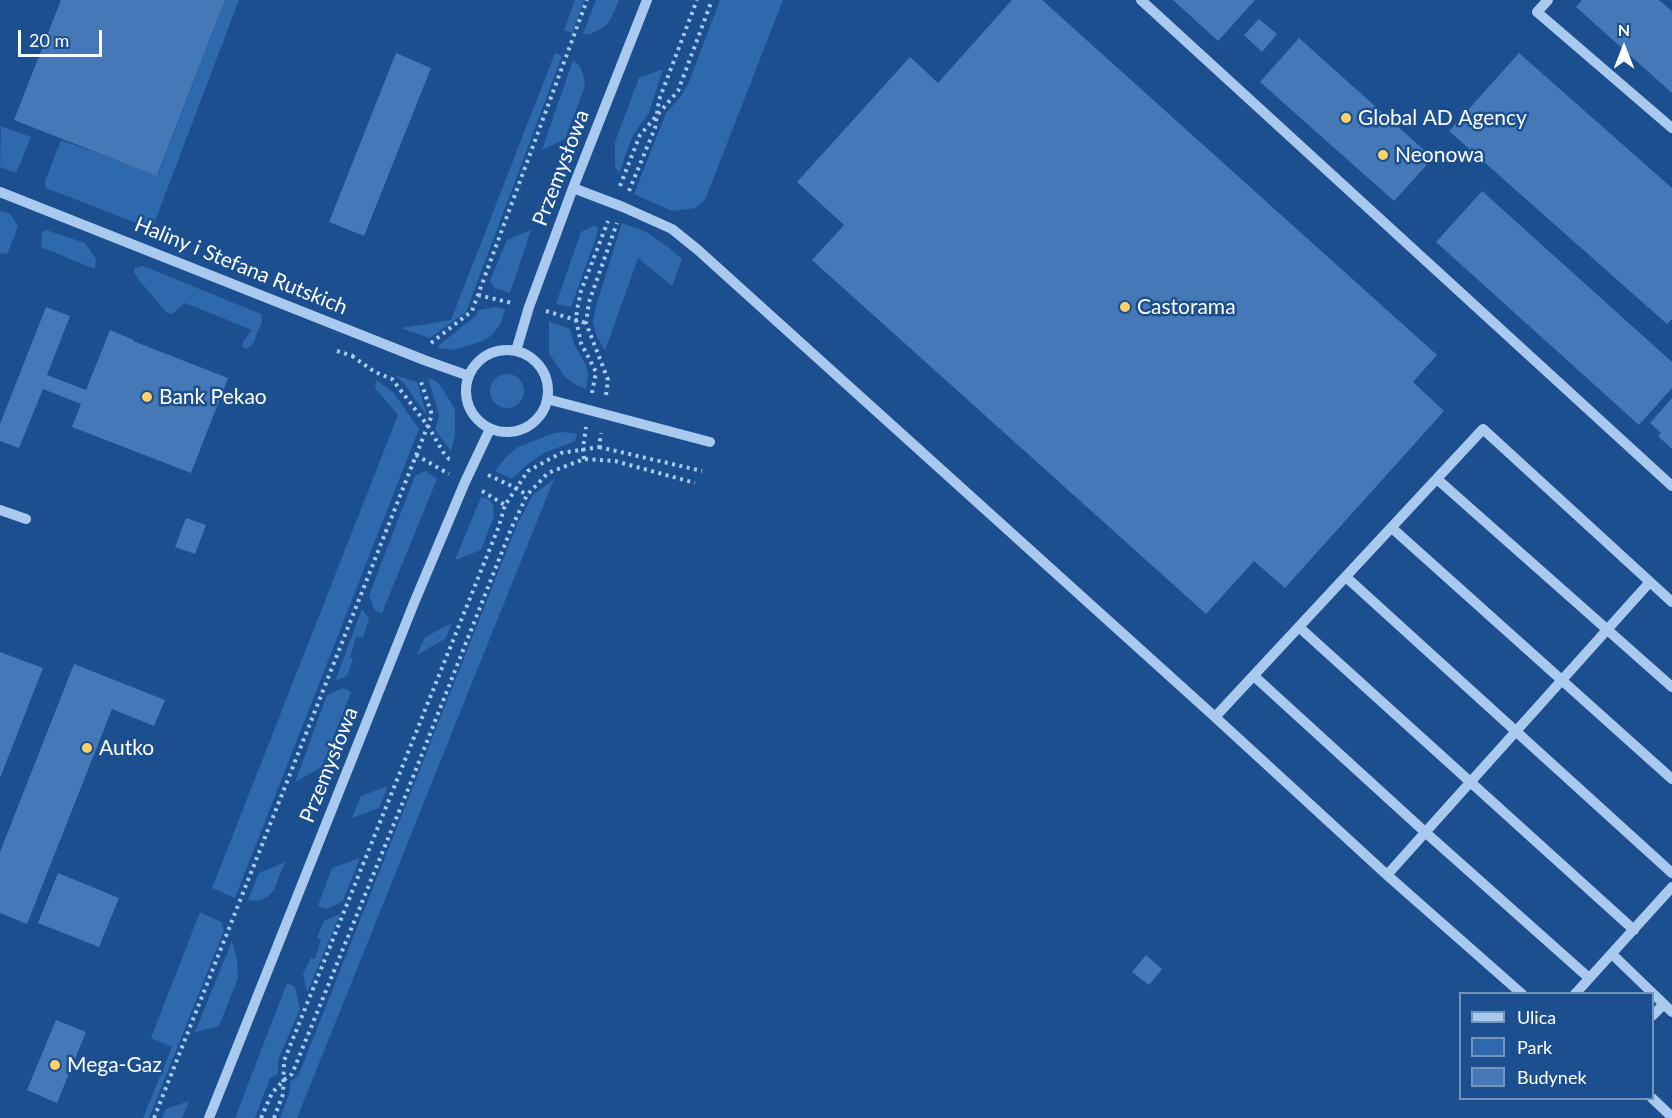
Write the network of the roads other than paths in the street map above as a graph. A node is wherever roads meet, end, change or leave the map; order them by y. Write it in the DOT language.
graph roads {
  1 [pos="647,0"];
  2 [pos="1141,0"];
  3 [pos="1548,0"];
  4 [pos="1672,128"];
  5 [pos="573,188"];
  6 [pos="0,192"];
  7 [pos="516,351"];
  8 [pos="469,376"];
  9 [pos="547,399"];
  10 [pos="490,429"];
  11 [pos="710,442"];
  12 [pos="1437,479"];
  13 [pos="1672,486"];
  14 [pos="0,510"];
  15 [pos="26,519"];
  16 [pos="1392,528"];
  17 [pos="1346,577"];
  18 [pos="1649,583"];
  19 [pos="1672,602"];
  20 [pos="1299,627"];
  21 [pos="1607,630"];
  22 [pos="1254,676"];
  23 [pos="1562,681"];
  24 [pos="1672,687"];
  25 [pos="1215,717"];
  26 [pos="1515,732"];
  27 [pos="1672,779"];
  28 [pos="1471,782"];
  29 [pos="1425,832"];
  30 [pos="1672,873"];
  31 [pos="1387,875"];
  32 [pos="1672,887"];
  33 [pos="1634,930"];
  34 [pos="1612,954"];
  35 [pos="1589,978"];
  36 [pos="1521,992"];
  37 [pos="1576,992"];
  38 [pos="1652,992"];
  39 [pos="1654,994"];
  40 [pos="1664,1004"];
  41 [pos="1672,1012"];
  42 [pos="1654,1015"];
  43 [pos="1654,1099"];
  44 [pos="1672,1117"];
  45 [pos="209,1118"];
  1 -- 5 [label="street, Przemysłowa"];
  2 -- 13 [label="street"];
  3 -- 4 [label="street"];
  5 -- 7 [label="street, Przemysłowa"];
  5 -- 25 [label="street"];
  6 -- 8 [label="street, Haliny i Stefana Rutskich"];
  7 -- 8 [label="street"];
  7 -- 9 [label="street"];
  8 -- 10 [label="street"];
  9 -- 10 [label="street"];
  9 -- 11 [label="street"];
  10 -- 45 [label="street, Przemysłowa"];
  12 -- 16 [label="street"];
  12 -- 18 [label="street"];
  12 -- 21 [label="street"];
  14 -- 15 [label="street"];
  16 -- 17 [label="street"];
  16 -- 23 [label="street"];
  17 -- 20 [label="street"];
  17 -- 26 [label="street"];
  18 -- 19 [label="street"];
  18 -- 21 [label="street"];
  20 -- 22 [label="street"];
  20 -- 28 [label="street"];
  21 -- 23 [label="street"];
  21 -- 24 [label="street"];
  22 -- 25 [label="street"];
  22 -- 29 [label="street"];
  23 -- 26 [label="street"];
  23 -- 27 [label="street"];
  25 -- 31 [label="street"];
  26 -- 28 [label="street"];
  26 -- 30 [label="street"];
  28 -- 29 [label="street"];
  28 -- 33 [label="street"];
  29 -- 31 [label="street"];
  29 -- 35 [label="street"];
  31 -- 36 [label="street"];
  32 -- 33 [label="street"];
  33 -- 34 [label="street"];
  34 -- 35 [label="street"];
  34 -- 38 [label="street"];
  35 -- 37 [label="street"];
  39 -- 40 [label="street"];
  40 -- 41 [label="street"];
  40 -- 42 [label="street"];
  43 -- 44 [label="street"];
}
